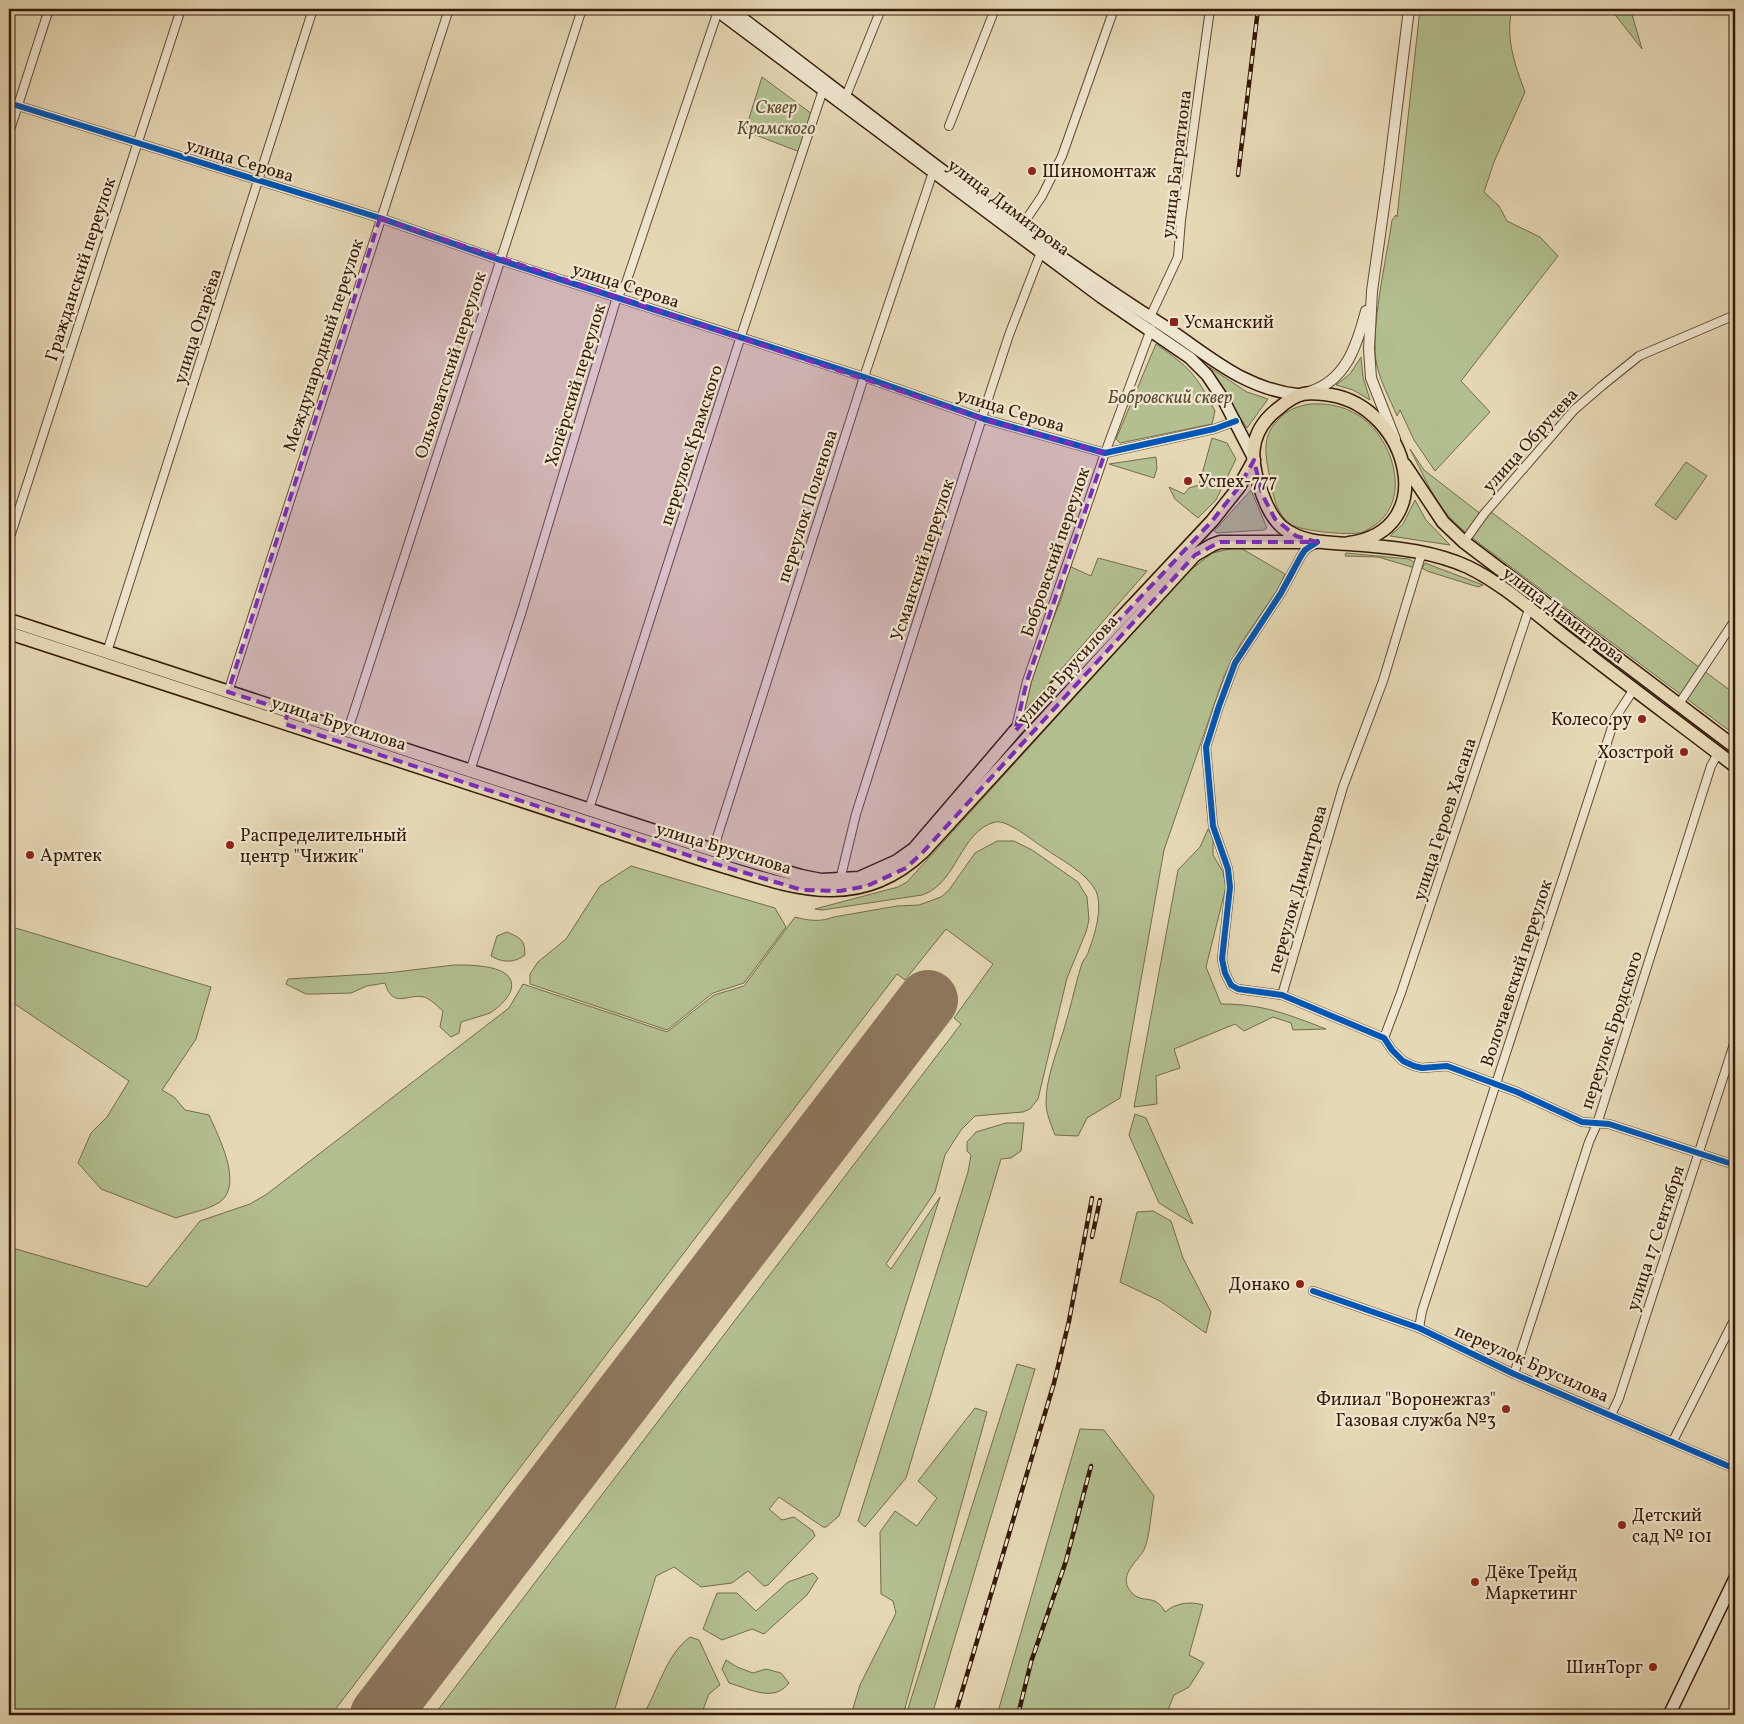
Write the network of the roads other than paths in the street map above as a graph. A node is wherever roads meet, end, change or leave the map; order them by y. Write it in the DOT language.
graph roads {
  1 [pos="49,9"];
  2 [pos="182,9"];
  3 [pos="313,9"];
  4 [pos="449,9"];
  5 [pos="580,9"];
  6 [pos="730,9"];
  7 [pos="881,9"];
  8 [pos="995,9"];
  9 [pos="1114,9"];
  10 [pos="1210,9"];
  11 [pos="1409,9"];
  12 [pos="716,10"];
  13 [pos="824,90"];
  14 [pos="846,96"];
  15 [pos="9,103"];
  16 [pos="18,106"];
  17 [pos="949,126"];
  18 [pos="9,133"];
  19 [pos="136,144"];
  20 [pos="933,172"];
  21 [pos="258,182"];
  22 [pos="380,218"];
  23 [pos="1021,227"];
  24 [pos="1041,252"];
  25 [pos="500,260"];
  26 [pos="1372,291"];
  27 [pos="617,297"];
  28 [pos="1735,315"];
  29 [pos="1150,323"];
  30 [pos="740,339"];
  31 [pos="864,377"];
  32 [pos="1302,394"];
  33 [pos="984,419"];
  34 [pos="1236,421"];
  35 [pos="1397,448"];
  36 [pos="1105,453"];
  37 [pos="1253,458"];
  38 [pos="1402,460"];
  39 [pos="9,540"];
  40 [pos="1317,542"];
  41 [pos="1464,542"];
  42 [pos="1348,543"];
  43 [pos="1422,552"];
  44 [pos="1529,609"];
  45 [pos="9,620"];
  46 [pos="1735,620"];
  47 [pos="9,633"];
  48 [pos="107,652"];
  49 [pos="1634,689"];
  50 [pos="228,692"];
  51 [pos="1679,704"];
  52 [pos="286,717"];
  53 [pos="348,730"];
  54 [pos="1015,731"];
  55 [pos="1735,747"];
  56 [pos="1718,753"];
  57 [pos="1735,766"];
  58 [pos="470,771"];
  59 [pos="589,810"];
  60 [pos="712,850"];
  61 [pos="840,880"];
  62 [pos="1282,995"];
  63 [pos="1384,1038"];
  64 [pos="1735,1041"];
  65 [pos="1496,1085"];
  66 [pos="1597,1124"];
  67 [pos="1698,1152"];
  68 [pos="1735,1164"];
  69 [pos="1313,1290"];
  70 [pos="1735,1318"];
  71 [pos="1419,1328"];
  72 [pos="1514,1374"];
  73 [pos="1611,1415"];
  74 [pos="1673,1441"];
  75 [pos="1735,1469"];
  76 [pos="1735,1578"];
  77 [pos="1669,1715"];
  1 -- 16 [label="street"];
  2 -- 19 [label="street, Гражданский переулок"];
  3 -- 21 [label="street, улица Огарёва"];
  4 -- 22 [label="street, Международный переулок"];
  5 -- 25 [label="street, Ольховатский переулок"];
  6 -- 14 [label="main road, улица Димитрова"];
  7 -- 14 [label="street"];
  8 -- 17 [label="street"];
  9 -- 23 [label="street"];
  10 -- 29 [label="street, улица Багратиона"];
  11 -- 26 [label="street"];
  12 -- 13 [label="main road, улица Димитрова"];
  12 -- 27 [label="street, Хопёрский переулок"];
  13 -- 20 [label="main road, улица Димитрова"];
  13 -- 30 [label="street, переулок Крамского"];
  14 -- 23 [label="main road, улица Димитрова"];
  15 -- 16 [label="street, улица Серова"];
  16 -- 18 [label="street"];
  16 -- 19 [label="street, улица Серова"];
  19 -- 21 [label="street, улица Серова"];
  19 -- 39 [label="street, Гражданский переулок"];
  20 -- 24 [label="main road, улица Димитрова"];
  20 -- 31 [label="street, переулок Поленова"];
  21 -- 22 [label="street, улица Серова"];
  21 -- 48 [label="street, улица Огарёва"];
  22 -- 25 [label="street, улица Серова"];
  22 -- 50 [label="street, Международный переулок"];
  23 -- 29 [label="main road, улица Димитрова"];
  24 -- 29 [label="main road, улица Димитрова"];
  24 -- 33 [label="street, Усманский переулок"];
  25 -- 27 [label="street, улица Серова"];
  25 -- 53 [label="street, Ольховатский переулок"];
  26 -- 32 [label="street"];
  26 -- 35 [label="street"];
  27 -- 30 [label="street, улица Серова"];
  27 -- 58 [label="street, Хопёрский переулок"];
  28 -- 41 [label="street, улица Обручева"];
  29 -- 32 [label="main road, улица Димитрова"];
  29 -- 34 [label="main road, улица Димитрова"];
  29 -- 36 [label="street, Бобровский переулок"];
  30 -- 31 [label="street, улица Серова"];
  30 -- 59 [label="street, переулок Крамского"];
  31 -- 33 [label="street, улица Серова"];
  31 -- 60 [label="street, переулок Поленова"];
  32 -- 35 [label="main road, улица Димитрова"];
  32 -- 37 [label="main road, улица Димитрова"];
  33 -- 36 [label="street, улица Серова"];
  33 -- 61 [label="street, Усманский переулок"];
  34 -- 36 [label="street, улица Серова"];
  34 -- 37 [label="main road, улица Димитрова"];
  35 -- 38 [label="main road, улица Димитрова"];
  36 -- 54 [label="street, Бобровский переулок"];
  37 -- 40 [label="main road, улица Димитрова"];
  37 -- 54 [label="main road, улица Брусилова"];
  38 -- 41 [label="main road, улица Димитрова"];
  38 -- 42 [label="main road, улица Димитрова"];
  40 -- 42 [label="main road, улица Димитрова"];
  40 -- 52 [label="main road, улица Брусилова"];
  40 -- 62 [label="street"];
  41 -- 51 [label="main road, улица Димитрова"];
  42 -- 43 [label="main road, улица Димитрова"];
  43 -- 44 [label="main road, улица Димитрова"];
  43 -- 62 [label="street, переулок Димитрова"];
  44 -- 49 [label="main road, улица Димитрова"];
  44 -- 63 [label="street, улица Героев Хасана"];
  45 -- 48 [label="main road, улица Брусилова"];
  46 -- 51 [label="street"];
  47 -- 52 [label="main road, улица Брусилова"];
  48 -- 50 [label="main road, улица Брусилова"];
  49 -- 56 [label="main road, улица Димитрова"];
  49 -- 65 [label="street, Волочаевский переулок"];
  50 -- 52 [label="main road, улица Брусилова"];
  51 -- 55 [label="main road, улица Димитрова"];
  52 -- 53 [label="main road, улица Брусилова"];
  53 -- 58 [label="main road, улица Брусилова"];
  54 -- 61 [label="main road, улица Брусилова"];
  56 -- 57 [label="main road, улица Димитрова"];
  56 -- 66 [label="street, переулок Бродского"];
  58 -- 59 [label="main road, улица Брусилова"];
  59 -- 60 [label="main road, улица Брусилова"];
  60 -- 61 [label="main road, улица Брусилова"];
  62 -- 63 [label="street, переулок Димитрова"];
  63 -- 65 [label="street, переулок Димитрова"];
  64 -- 67 [label="street, улица 17 Сентября"];
  65 -- 66 [label="street, переулок Димитрова"];
  65 -- 71 [label="street, Волочаевский переулок"];
  66 -- 67 [label="street, переулок Димитрова"];
  66 -- 72 [label="street, переулок Бродского"];
  67 -- 68 [label="street, переулок Димитрова"];
  67 -- 73 [label="street, улица 17 Сентября"];
  69 -- 71 [label="street, переулок Брусилова"];
  70 -- 74 [label="street"];
  71 -- 72 [label="street, переулок Брусилова"];
  72 -- 73 [label="street, переулок Брусилова"];
  73 -- 74 [label="street, переулок Брусилова"];
  74 -- 75 [label="street, переулок Брусилова"];
  76 -- 77 [label="main road"];
}
